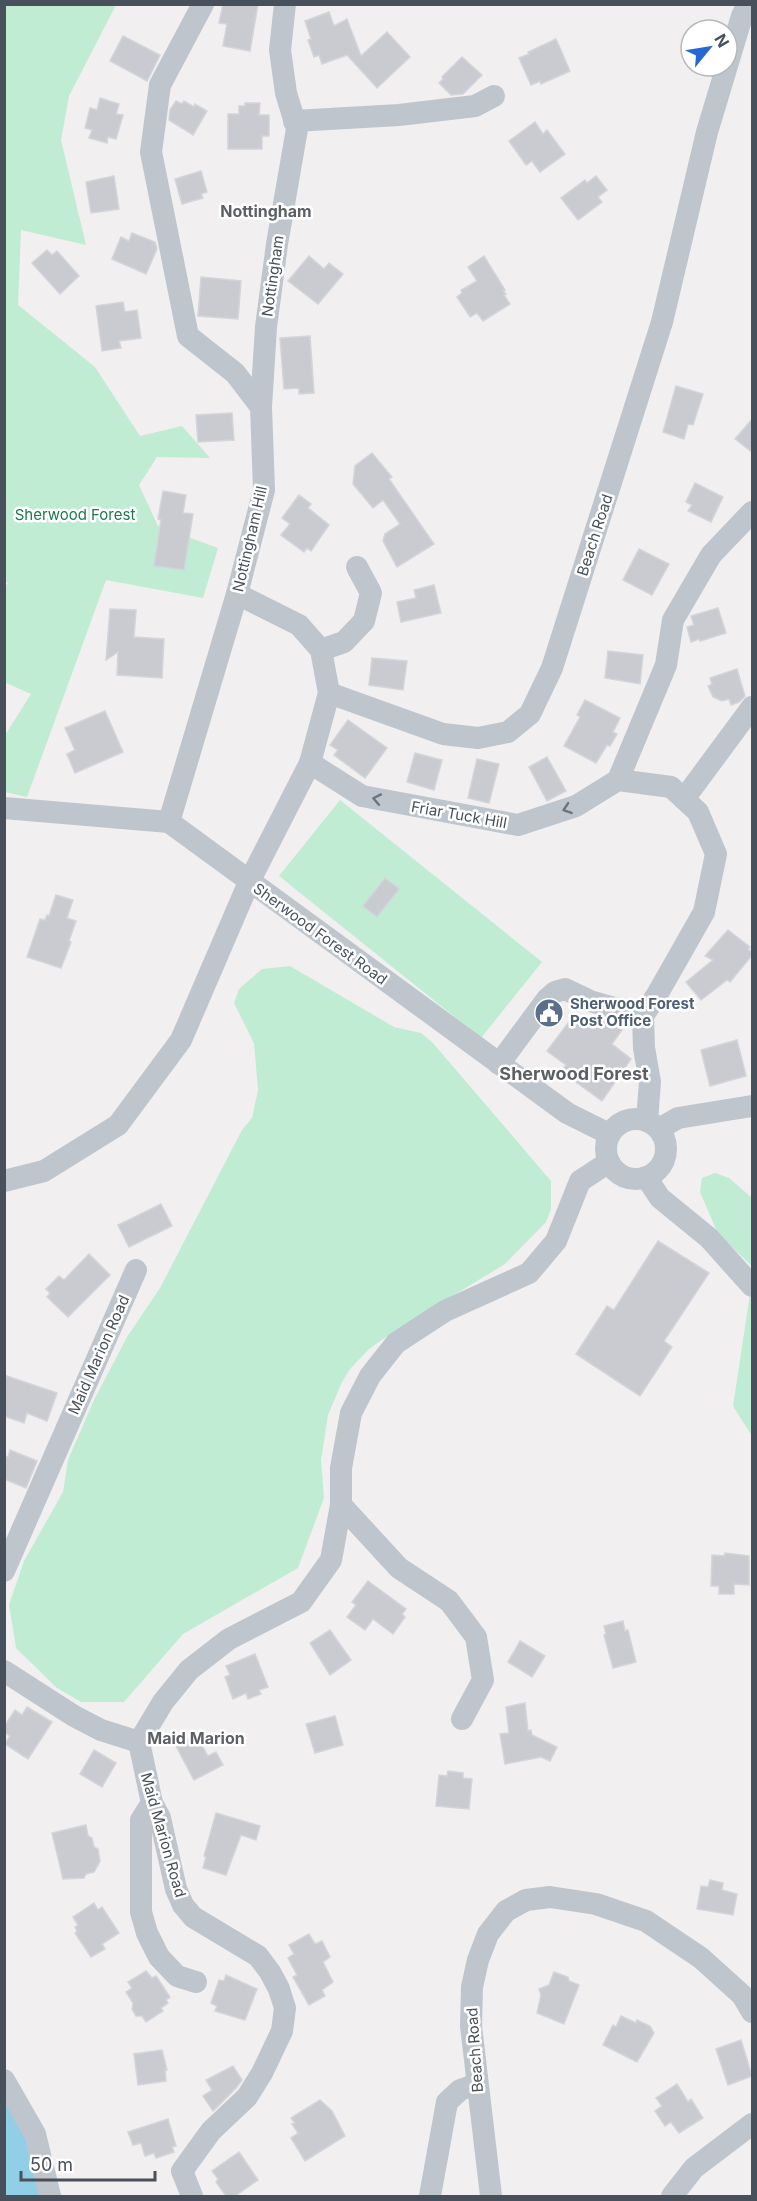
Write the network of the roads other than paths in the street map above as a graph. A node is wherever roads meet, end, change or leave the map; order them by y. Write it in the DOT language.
graph roads {
  1 [pos="203,4"];
  2 [pos="285,4"];
  3 [pos="748,4"];
  4 [pos="494,96"];
  5 [pos="294,121"];
  6 [pos="261,407"];
  7 [pos="753,512"];
  8 [pos="357,567"];
  9 [pos="237,594"];
  10 [pos="321,650"];
  11 [pos="329,693"];
  12 [pos="753,707"];
  13 [pos="310,763"];
  14 [pos="618,780"];
  15 [pos="684,799"];
  16 [pos="4,808"];
  17 [pos="169,822"];
  18 [pos="249,882"];
  19 [pos="643,1016"];
  20 [pos="499,1064"];
  21 [pos="753,1106"];
  22 [pos="653,1125"];
  23 [pos="609,1134"];
  24 [pos="609,1162"];
  25 [pos="645,1177"];
  26 [pos="4,1182"];
  27 [pos="136,1270"];
  28 [pos="753,1286"];
  29 [pos="341,1505"];
  30 [pos="4,1571"];
  31 [pos="4,1671"];
  32 [pos="462,1719"];
  33 [pos="139,1742"];
  34 [pos="152,1803"];
  35 [pos="196,1982"];
  36 [pos="753,2012"];
  37 [pos="4,2080"];
  38 [pos="477,2084"];
  39 [pos="753,2124"];
  40 [pos="431,2193"];
  41 [pos="50,2196"];
  42 [pos="192,2196"];
  43 [pos="491,2196"];
  44 [pos="672,2196"];
  1 -- 6 [label="street"];
  2 -- 5 [label="street, Nottingham"];
  3 -- 11 [label="street, Beach Road"];
  4 -- 5 [label="street"];
  5 -- 6 [label="street, Nottingham"];
  6 -- 9 [label="street, Nottingham Hill"];
  7 -- 14 [label="street"];
  8 -- 10 [label="street"];
  9 -- 10 [label="street"];
  9 -- 17 [label="street, Nottingham Hill"];
  10 -- 11 [label="street"];
  11 -- 13 [label="street"];
  12 -- 15 [label="street"];
  14 -- 13 [label="street, Friar Tuck Hill, one-way"];
  13 -- 18 [label="street"];
  14 -- 15 [label="street"];
  15 -- 19 [label="street"];
  16 -- 17 [label="street"];
  17 -- 18 [label="street, Sherwood Forest Road"];
  18 -- 20 [label="street, Sherwood Forest Road"];
  18 -- 26 [label="street"];
  19 -- 20 [label="street"];
  19 -- 22 [label="street"];
  20 -- 23 [label="street, Sherwood Forest Road"];
  21 -- 22 [label="street"];
  22 -- 23 [label="street"];
  22 -- 25 [label="street"];
  23 -- 24 [label="street"];
  24 -- 25 [label="street"];
  24 -- 29 [label="street"];
  25 -- 28 [label="street"];
  27 -- 30 [label="street, Maid Marion Road"];
  29 -- 32 [label="street"];
  29 -- 33 [label="street"];
  31 -- 33 [label="street"];
  33 -- 34 [label="street, Maid Marion Road"];
  34 -- 35 [label="street"];
  34 -- 42 [label="street, Maid Marion Road"];
  36 -- 38 [label="street, Beach Road"];
  37 -- 41 [label="street"];
  38 -- 40 [label="street"];
  38 -- 43 [label="street, Beach Road"];
  39 -- 44 [label="street"];
}
